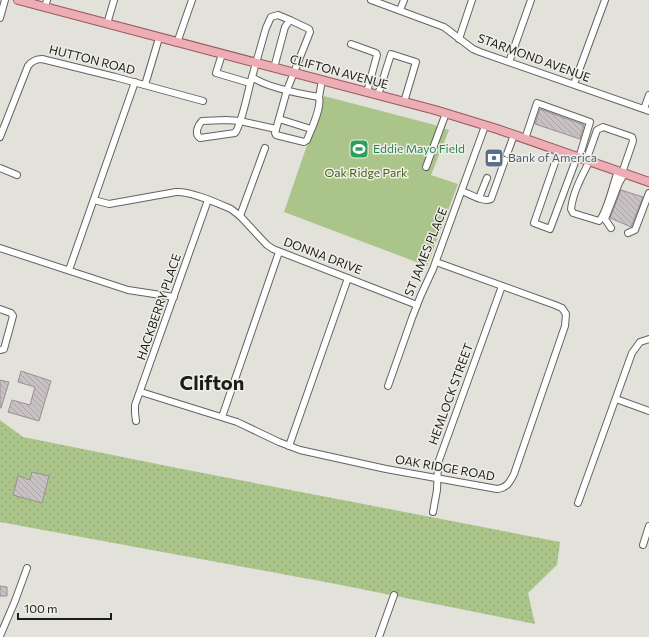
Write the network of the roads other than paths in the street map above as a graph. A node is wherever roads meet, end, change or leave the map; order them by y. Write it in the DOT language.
graph roads {
  1 [pos="5,0"];
  2 [pos="18,0"];
  3 [pos="114,0"];
  4 [pos="192,0"];
  5 [pos="371,0"];
  6 [pos="404,0"];
  7 [pos="472,0"];
  8 [pos="531,0"];
  9 [pos="605,0"];
  10 [pos="46,3"];
  11 [pos="400,10"];
  12 [pos="0,18"];
  13 [pos="290,20"];
  14 [pos="107,24"];
  15 [pos="159,38"];
  16 [pos="459,39"];
  17 [pos="177,43"];
  18 [pos="351,44"];
  19 [pos="222,54"];
  20 [pos="509,62"];
  21 [pos="256,63"];
  22 [pos="274,68"];
  23 [pos="294,73"];
  24 [pos="251,80"];
  25 [pos="322,80"];
  26 [pos="135,82"];
  27 [pos="574,84"];
  28 [pos="145,85"];
  29 [pos="287,90"];
  30 [pos="367,92"];
  31 [pos="378,95"];
  32 [pos="649,95"];
  33 [pos="319,97"];
  34 [pos="203,101"];
  35 [pos="404,102"];
  36 [pos="647,110"];
  37 [pos="446,113"];
  38 [pos="279,119"];
  39 [pos="240,121"];
  40 [pos="485,126"];
  41 [pos="276,129"];
  42 [pos="311,129"];
  43 [pos="514,135"];
  44 [pos="0,136"];
  45 [pos="525,139"];
  46 [pos="266,148"];
  47 [pos="559,151"];
  48 [pos="583,159"];
  49 [pos="426,167"];
  50 [pos="0,168"];
  51 [pos="621,173"];
  52 [pos="17,175"];
  53 [pos="487,178"];
  54 [pos="649,182"];
  55 [pos="462,191"];
  56 [pos="649,193"];
  57 [pos="481,199"];
  58 [pos="94,200"];
  59 [pos="208,200"];
  60 [pos="240,216"];
  61 [pos="611,228"];
  62 [pos="628,233"];
  63 [pos="0,248"];
  64 [pos="279,252"];
  65 [pos="436,262"];
  66 [pos="69,270"];
  67 [pos="348,278"];
  68 [pos="502,286"];
  69 [pos="174,297"];
  70 [pos="417,306"];
  71 [pos="0,309"];
  72 [pos="649,339"];
  73 [pos="0,350"];
  74 [pos="388,386"];
  75 [pos="141,392"];
  76 [pos="616,399"];
  77 [pos="649,411"];
  78 [pos="222,417"];
  79 [pos="136,421"];
  80 [pos="289,446"];
  81 [pos="438,478"];
  82 [pos="578,503"];
  83 [pos="433,512"];
  84 [pos="649,526"];
  85 [pos="643,545"];
  86 [pos="27,568"];
  87 [pos="394,596"];
  88 [pos="0,636"];
  89 [pos="380,637"];
  1 -- 12 [label="street"];
  2 -- 10 [label="main road, CLIFTON AVENUE"];
  3 -- 14 [label="street"];
  4 -- 17 [label="street"];
  5 -- 11 [label="street, STARMOND AVENUE"];
  6 -- 11 [label="street"];
  7 -- 16 [label="street"];
  8 -- 20 [label="street"];
  9 -- 27 [label="street"];
  10 -- 14 [label="main road, CLIFTON AVENUE"];
  11 -- 16 [label="street, STARMOND AVENUE"];
  13 -- 21 [label="street"];
  13 -- 22 [label="street"];
  13 -- 23 [label="street"];
  14 -- 15 [label="main road, CLIFTON AVENUE"];
  15 -- 17 [label="main road, CLIFTON AVENUE"];
  15 -- 28 [label="street"];
  16 -- 20 [label="street, STARMOND AVENUE"];
  17 -- 19 [label="main road, CLIFTON AVENUE"];
  18 -- 30 [label="street"];
  19 -- 21 [label="main road, CLIFTON AVENUE"];
  19 -- 24 [label="street"];
  20 -- 27 [label="street, STARMOND AVENUE"];
  21 -- 22 [label="main road, CLIFTON AVENUE"];
  21 -- 24 [label="street"];
  22 -- 23 [label="main road, CLIFTON AVENUE"];
  23 -- 25 [label="main road, CLIFTON AVENUE"];
  23 -- 29 [label="street"];
  24 -- 29 [label="street"];
  24 -- 39 [label="street"];
  25 -- 30 [label="main road, CLIFTON AVENUE"];
  25 -- 33 [label="street"];
  26 -- 28 [label="street, HUTTON ROAD"];
  26 -- 44 [label="street, HUTTON ROAD"];
  26 -- 58 [label="street"];
  27 -- 36 [label="street, STARMOND AVENUE"];
  28 -- 34 [label="street, HUTTON ROAD"];
  29 -- 33 [label="street"];
  29 -- 38 [label="street"];
  30 -- 31 [label="main road, CLIFTON AVENUE"];
  31 -- 35 [label="main road, CLIFTON AVENUE"];
  31 -- 35 [label="street"];
  32 -- 36 [label="street"];
  33 -- 42 [label="street"];
  35 -- 37 [label="main road, CLIFTON AVENUE"];
  37 -- 40 [label="main road, CLIFTON AVENUE"];
  37 -- 49 [label="street"];
  38 -- 41 [label="street"];
  38 -- 42 [label="street"];
  39 -- 39 [label="street"];
  39 -- 41 [label="street"];
  40 -- 43 [label="main road, CLIFTON AVENUE"];
  40 -- 55 [label="street, ST JAMES PLACE"];
  41 -- 42 [label="street"];
  43 -- 45 [label="main road, CLIFTON AVENUE"];
  43 -- 57 [label="street"];
  45 -- 47 [label="main road, CLIFTON AVENUE"];
  45 -- 48 [label="street"];
  46 -- 60 [label="street"];
  47 -- 48 [label="main road, CLIFTON AVENUE"];
  47 -- 48 [label="street"];
  48 -- 51 [label="main road, CLIFTON AVENUE"];
  48 -- 51 [label="street"];
  48 -- 51 [label="street"];
  50 -- 52 [label="street"];
  51 -- 54 [label="main road, CLIFTON AVENUE"];
  51 -- 61 [label="street"];
  53 -- 57 [label="street"];
  55 -- 57 [label="street"];
  55 -- 65 [label="street, ST JAMES PLACE"];
  56 -- 62 [label="street"];
  58 -- 59 [label="street, DONNA DRIVE"];
  58 -- 66 [label="street"];
  59 -- 60 [label="street, DONNA DRIVE"];
  59 -- 69 [label="street, HACKBERRY PLACE"];
  60 -- 64 [label="street, DONNA DRIVE"];
  63 -- 66 [label="street"];
  64 -- 67 [label="street, DONNA DRIVE"];
  64 -- 78 [label="street"];
  65 -- 68 [label="street, OAK RIDGE ROAD"];
  65 -- 70 [label="street, ST JAMES PLACE"];
  66 -- 69 [label="street"];
  67 -- 70 [label="street, DONNA DRIVE"];
  67 -- 80 [label="street"];
  68 -- 81 [label="street, HEMLOCK STREET"];
  68 -- 81 [label="street, OAK RIDGE ROAD"];
  69 -- 75 [label="street, HACKBERRY PLACE"];
  70 -- 74 [label="street, ST JAMES PLACE"];
  71 -- 73 [label="street"];
  72 -- 76 [label="street"];
  75 -- 78 [label="street, OAK RIDGE ROAD"];
  75 -- 79 [label="street, HACKBERRY PLACE"];
  76 -- 77 [label="street"];
  76 -- 82 [label="street"];
  78 -- 80 [label="street, OAK RIDGE ROAD"];
  80 -- 81 [label="street, OAK RIDGE ROAD"];
  81 -- 83 [label="street, HEMLOCK STREET"];
  84 -- 85 [label="street"];
  86 -- 88 [label="street"];
  87 -- 89 [label="street"];
}
